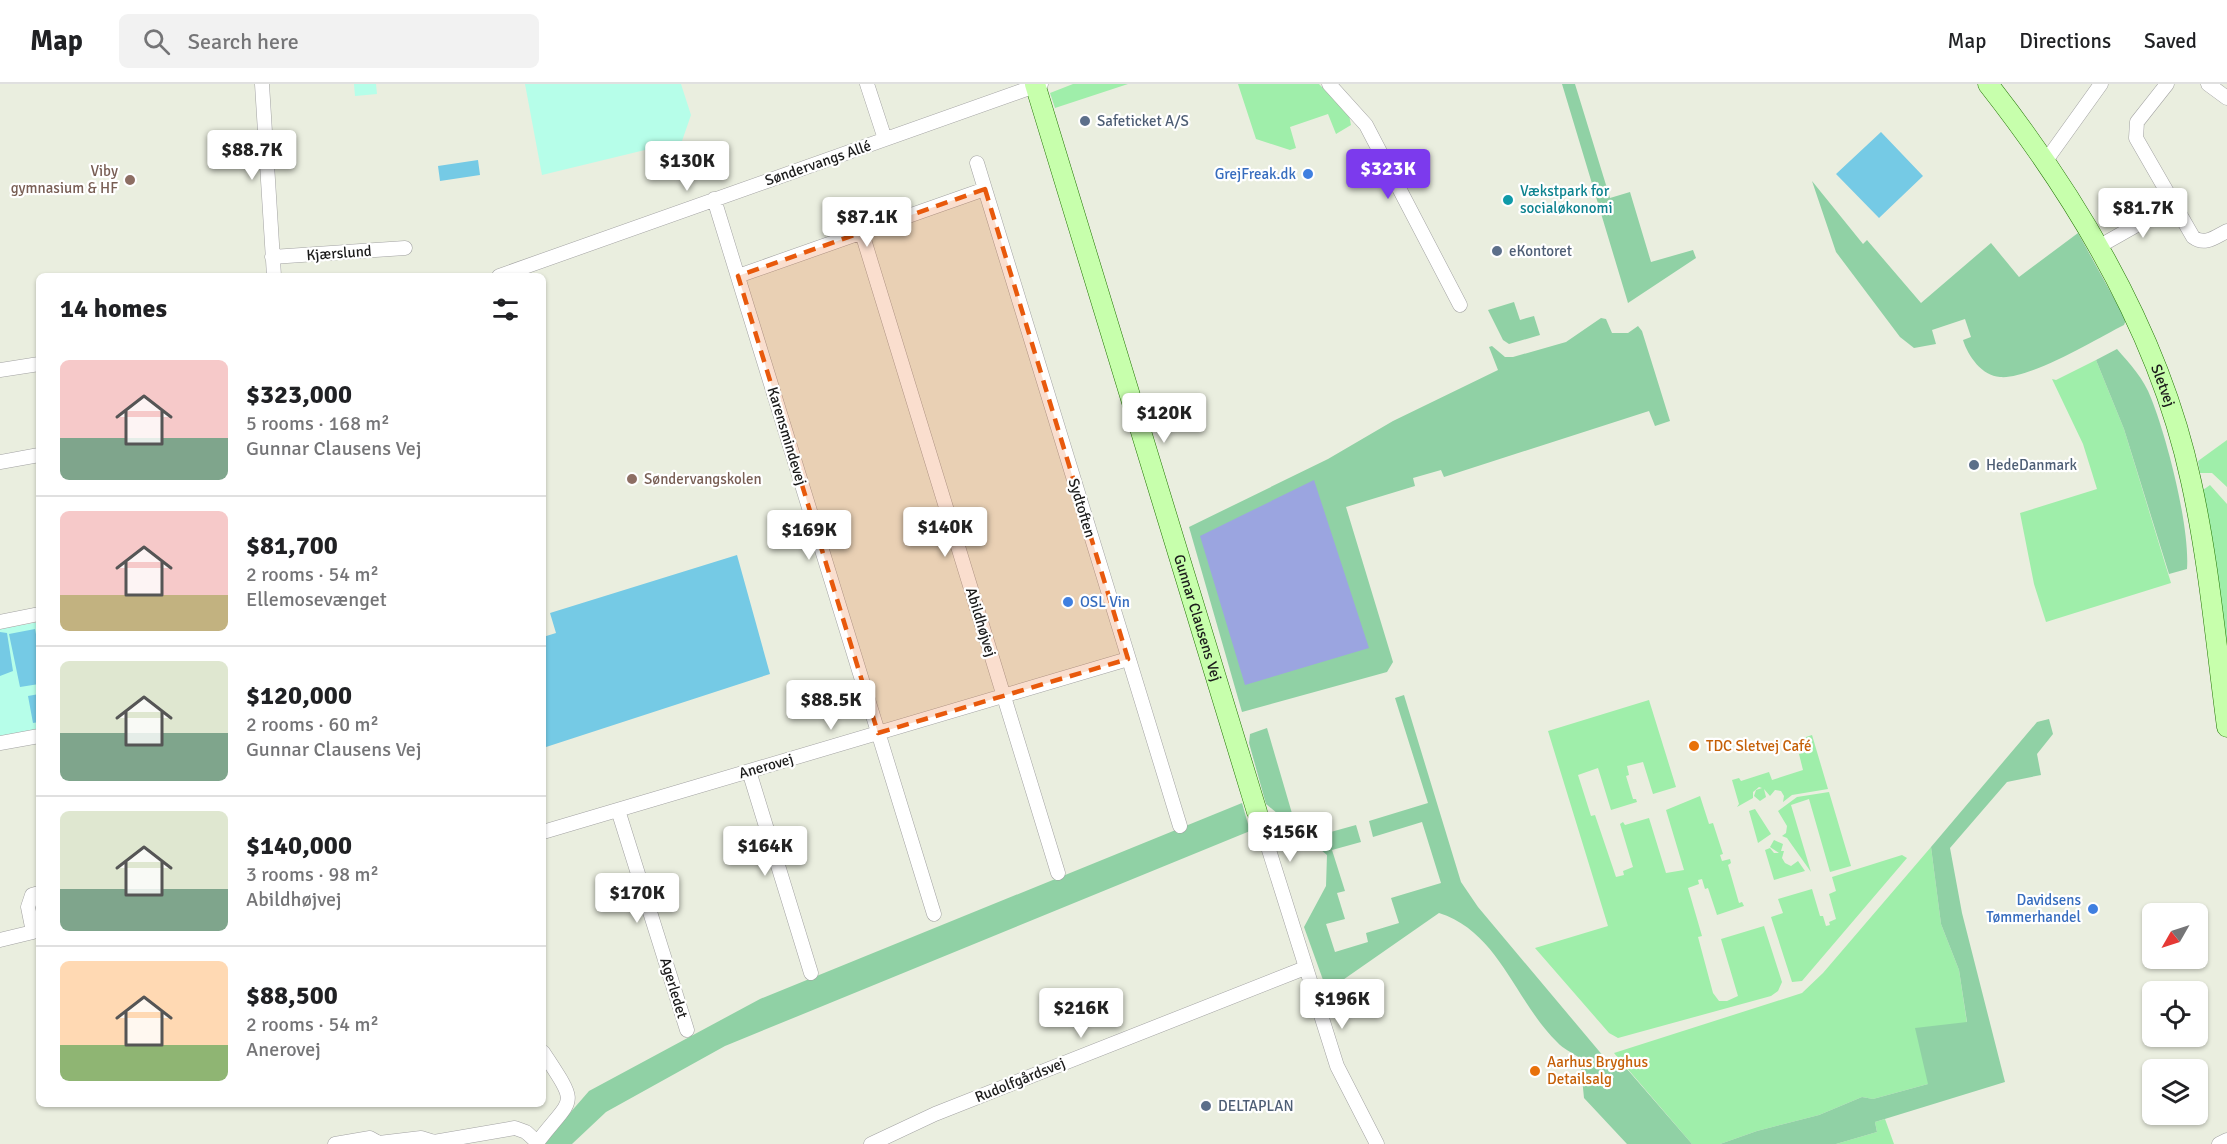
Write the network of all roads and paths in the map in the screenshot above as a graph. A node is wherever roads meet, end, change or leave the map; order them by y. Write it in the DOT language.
graph roads {
  1 [pos="262,84"];
  2 [pos="867,84"];
  3 [pos="1329,84"];
  4 [pos="1988,84"];
  5 [pos="2101,84"];
  6 [pos="2167,84"];
  7 [pos="2208,84"];
  8 [pos="1038,85"];
  9 [pos="2227,98"];
  10 [pos="885,139"];
  11 [pos="2045,162"];
  12 [pos="977,163"];
  13 [pos="985,189"];
  14 [pos="714,199"];
  15 [pos="2174,204"];
  16 [pos="2227,231"];
  17 [pos="862,233"];
  18 [pos="2098,247"];
  19 [pos="405,248"];
  20 [pos="273,257"];
  21 [pos="274,273"];
  22 [pos="507,273"];
  23 [pos="738,276"];
  24 [pos="1460,305"];
  25 [pos="36,364"];
  26 [pos="0,370"];
  27 [pos="36,456"];
  28 [pos="0,462"];
  29 [pos="36,615"];
  30 [pos="0,621"];
  31 [pos="1128,659"];
  32 [pos="1004,696"];
  33 [pos="2227,727"];
  34 [pos="878,733"];
  35 [pos="36,737"];
  36 [pos="0,743"];
  37 [pos="749,771"];
  38 [pos="618,810"];
  39 [pos="1257,812"];
  40 [pos="1180,825"];
  41 [pos="546,831"];
  42 [pos="1058,873"];
  43 [pos="36,894"];
  44 [pos="934,914"];
  45 [pos="0,940"];
  46 [pos="1305,968"];
  47 [pos="811,973"];
  48 [pos="687,1029"];
  49 [pos="546,1058"];
  50 [pos="2227,1140"];
  51 [pos="536,1143"];
  52 [pos="335,1144"];
  53 [pos="871,1144"];
  54 [pos="1377,1144"];
  55 [pos="2219,1144"];
  1 -- 20 [label="street"];
  2 -- 10 [label="street"];
  3 -- 24 [label="street"];
  4 -- 11 [label="street, Sletvej"];
  5 -- 11 [label="street"];
  6 -- 15 [label="street"];
  7 -- 9 [label="street"];
  8 -- 10 [label="street, Søndervangs Allé"];
  8 -- 39 [label="street, Gunnar Clausens Vej"];
  10 -- 14 [label="street, Søndervangs Allé"];
  11 -- 18 [label="street, Sletvej"];
  12 -- 13 [label="street, Sydtoften"];
  13 -- 17 [label="street"];
  13 -- 31 [label="street, Sydtoften"];
  14 -- 22 [label="street, Søndervangs Allé"];
  14 -- 23 [label="street, Karensmindevej"];
  15 -- 16 [label="street"];
  15 -- 18 [label="street"];
  17 -- 23 [label="street"];
  17 -- 32 [label="street, Abildhøjvej"];
  18 -- 33 [label="street, Sletvej"];
  19 -- 20 [label="street, Kjærslund"];
  20 -- 21 [label="street"];
  23 -- 34 [label="street, Karensmindevej"];
  25 -- 26 [label="street"];
  27 -- 28 [label="street"];
  29 -- 30 [label="street"];
  31 -- 32 [label="street, Anerovej"];
  31 -- 40 [label="street, Sydtoften"];
  32 -- 34 [label="street, Anerovej"];
  32 -- 42 [label="street, Abildhøjvej"];
  34 -- 37 [label="street, Anerovej"];
  34 -- 44 [label="street, Karensmindevej"];
  35 -- 36 [label="street"];
  37 -- 38 [label="street, Anerovej"];
  37 -- 47 [label="street"];
  38 -- 41 [label="street, Anerovej"];
  38 -- 48 [label="street, Agerledet"];
  39 -- 46 [label="street, Gunnar Clausens Vej"];
  43 -- 45 [label="street"];
  46 -- 53 [label="street, Rudolfgårdsvej"];
  46 -- 54 [label="street, Gunnar Clausens Vej"];
  49 -- 51 [label="street"];
  50 -- 55 [label="street"];
  51 -- 52 [label="street"];
}
